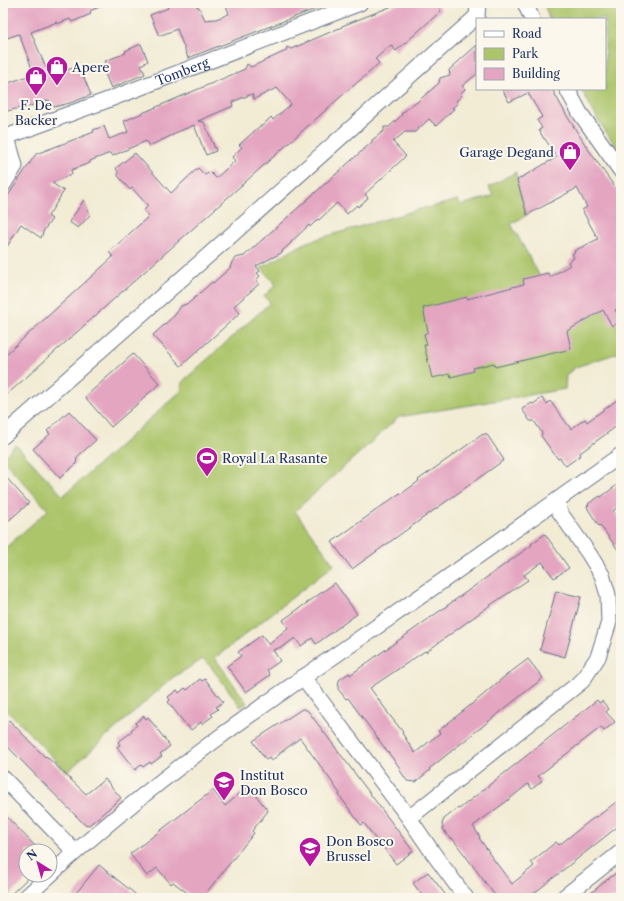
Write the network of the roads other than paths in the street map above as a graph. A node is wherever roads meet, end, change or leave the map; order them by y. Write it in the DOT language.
graph roads {
  1 [pos="360,3"];
  2 [pos="478,3"];
  3 [pos="525,3"];
  4 [pos="532,18"];
  5 [pos="568,90"];
  6 [pos="5,137"];
  7 [pos="621,171"];
  8 [pos="3,185"];
  9 [pos="3,436"];
  10 [pos="621,455"];
  11 [pos="558,500"];
  12 [pos="303,677"];
  13 [pos="3,778"];
  14 [pos="409,818"];
  15 [pos="75,852"];
  16 [pos="621,852"];
  17 [pos="58,868"];
  18 [pos="41,883"];
  19 [pos="24,898"];
  20 [pos="466,898"];
  21 [pos="563,898"];
  1 -- 6 [label="street, Tomberg"];
  2 -- 9 [label="street"];
  3 -- 4 [label="street"];
  5 -- 7 [label="street"];
  6 -- 8 [label="street"];
  10 -- 11 [label="street"];
  11 -- 12 [label="street"];
  11 -- 14 [label="street"];
  12 -- 14 [label="street"];
  12 -- 15 [label="street"];
  13 -- 15 [label="street"];
  14 -- 20 [label="street"];
  15 -- 17 [label="street"];
  16 -- 21 [label="street"];
  18 -- 19 [label="street"];
}
